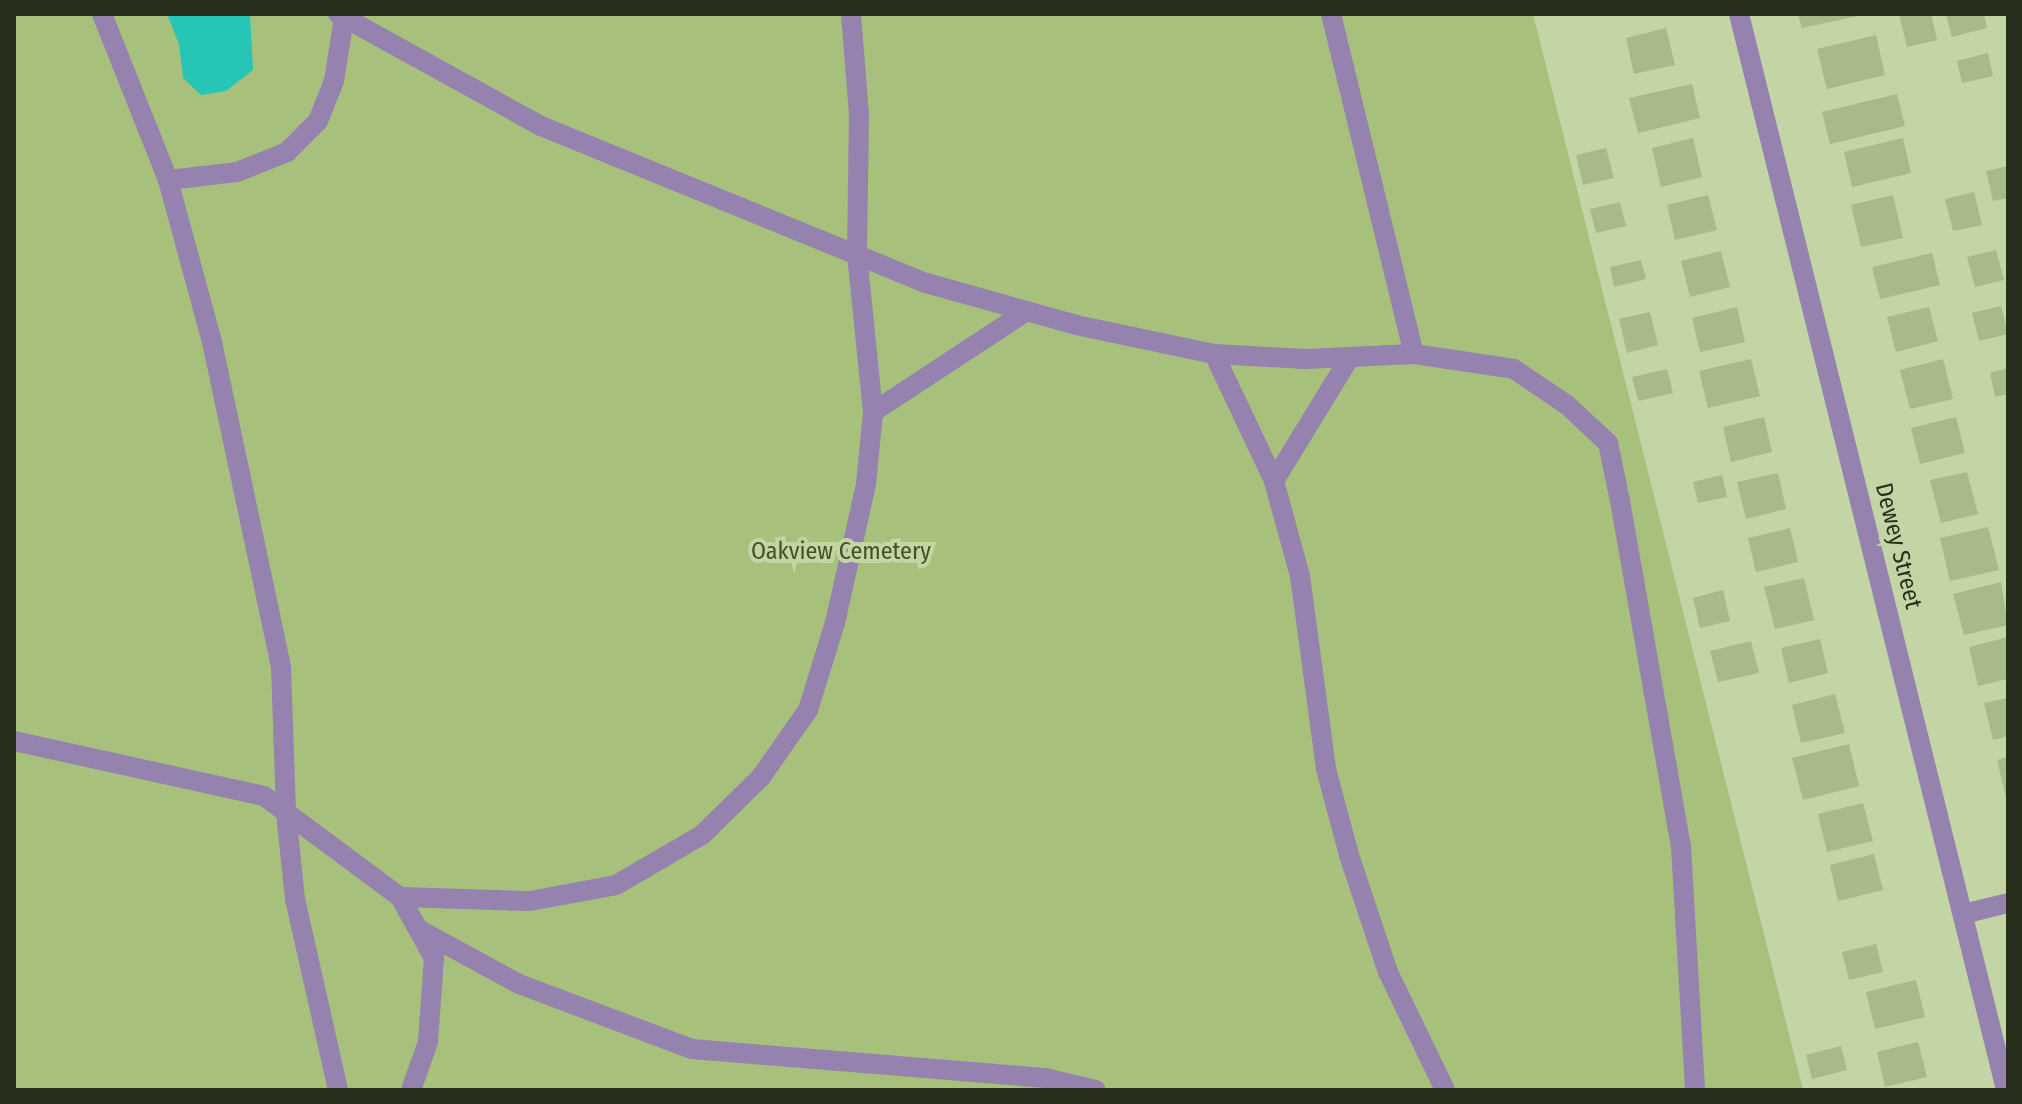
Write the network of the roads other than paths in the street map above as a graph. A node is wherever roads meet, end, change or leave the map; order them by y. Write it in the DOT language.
graph roads {
  1 [pos="102,14"];
  2 [pos="851,14"];
  3 [pos="1331,14"];
  4 [pos="1739,14"];
  5 [pos="341,16"];
  6 [pos="168,180"];
  7 [pos="857,255"];
  8 [pos="1027,311"];
  9 [pos="1214,354"];
  10 [pos="1414,354"];
  11 [pos="1350,357"];
  12 [pos="873,412"];
  13 [pos="1274,481"];
  14 [pos="14,741"];
  15 [pos="286,813"];
  16 [pos="400,897"];
  17 [pos="2008,903"];
  18 [pos="1963,914"];
  19 [pos="418,929"];
  20 [pos="338,1090"];
  21 [pos="411,1090"];
  22 [pos="1096,1090"];
  23 [pos="1445,1090"];
  24 [pos="1695,1090"];
  25 [pos="2006,1090"];
  1 -- 6 [label="street"];
  2 -- 7 [label="street"];
  3 -- 10 [label="street"];
  4 -- 18 [label="street, Dewey Street"];
  5 -- 6 [label="street"];
  5 -- 7 [label="street"];
  6 -- 15 [label="street"];
  7 -- 8 [label="street"];
  7 -- 12 [label="street"];
  8 -- 9 [label="street"];
  8 -- 12 [label="street"];
  9 -- 11 [label="street"];
  9 -- 13 [label="street"];
  10 -- 11 [label="street"];
  10 -- 24 [label="street"];
  11 -- 13 [label="street"];
  12 -- 16 [label="street"];
  13 -- 23 [label="street"];
  14 -- 15 [label="street"];
  15 -- 16 [label="street"];
  15 -- 20 [label="street"];
  16 -- 19 [label="street"];
  17 -- 18 [label="street"];
  18 -- 25 [label="street, Dewey Street"];
  19 -- 21 [label="street"];
  19 -- 22 [label="street"];
}
